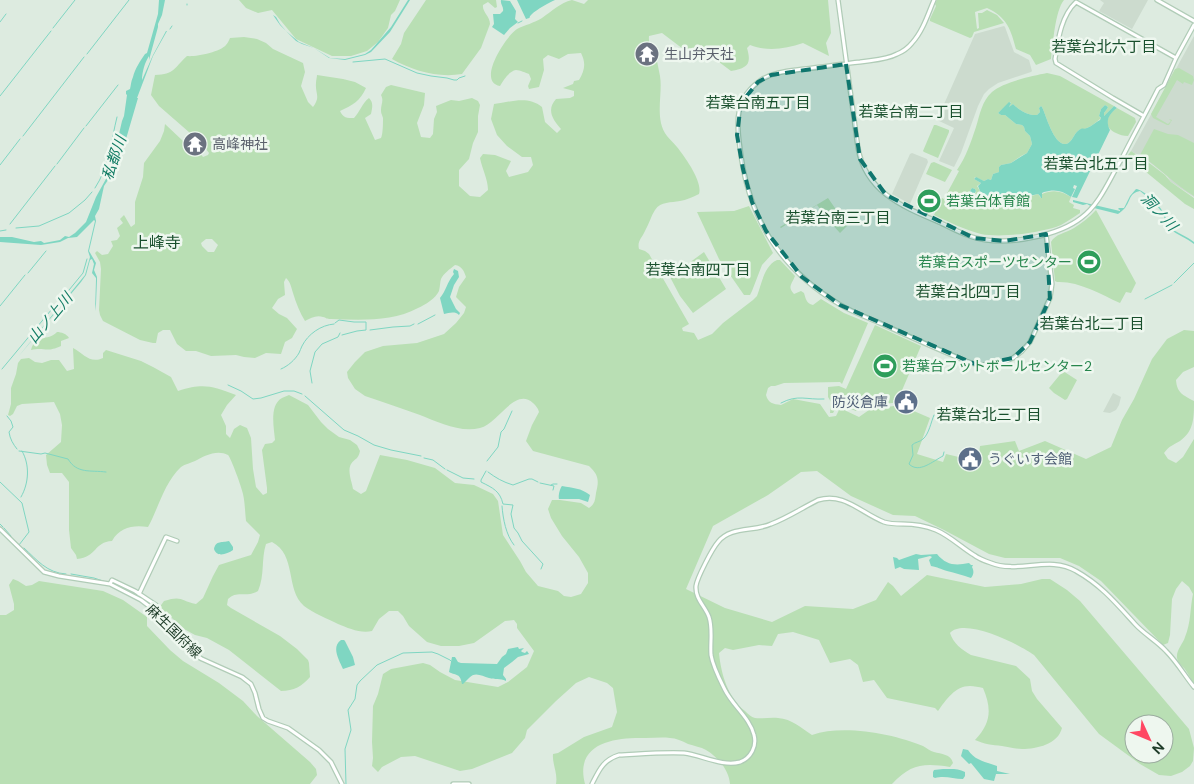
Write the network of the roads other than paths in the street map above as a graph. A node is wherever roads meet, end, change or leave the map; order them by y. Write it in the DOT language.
graph roads {
  1 [pos="838,0"];
  2 [pos="934,0"];
  3 [pos="1156,0"];
  4 [pos="1194,23"];
  5 [pos="1176,58"];
  6 [pos="846,64"];
  7 [pos="1144,116"];
  8 [pos="1046,234"];
  9 [pos="0,529"];
  10 [pos="177,541"];
  11 [pos="110,584"];
  12 [pos="139,594"];
  13 [pos="155,610"];
  14 [pos="1194,687"];
  15 [pos="342,784"];
  16 [pos="453,784"];
  17 [pos="469,784"];
  18 [pos="592,784"];
  1 -- 6 [label="street"];
  2 -- 6 [label="street"];
  3 -- 4 [label="street"];
  4 -- 5 [label="street"];
  5 -- 7 [label="street"];
  5 -- 7 [label="street"];
  6 -- 8 [label="street"];
  6 -- 8 [label="street"];
  7 -- 8 [label="street"];
  9 -- 11 [label="street, 麻生国府線"];
  10 -- 12 [label="street"];
  11 -- 12 [label="street"];
  11 -- 13 [label="street, 麻生国府線"];
  12 -- 13 [label="street"];
  13 -- 15 [label="street, 麻生国府線"];
  14 -- 18 [label="street"];
  16 -- 17 [label="street"];
}
